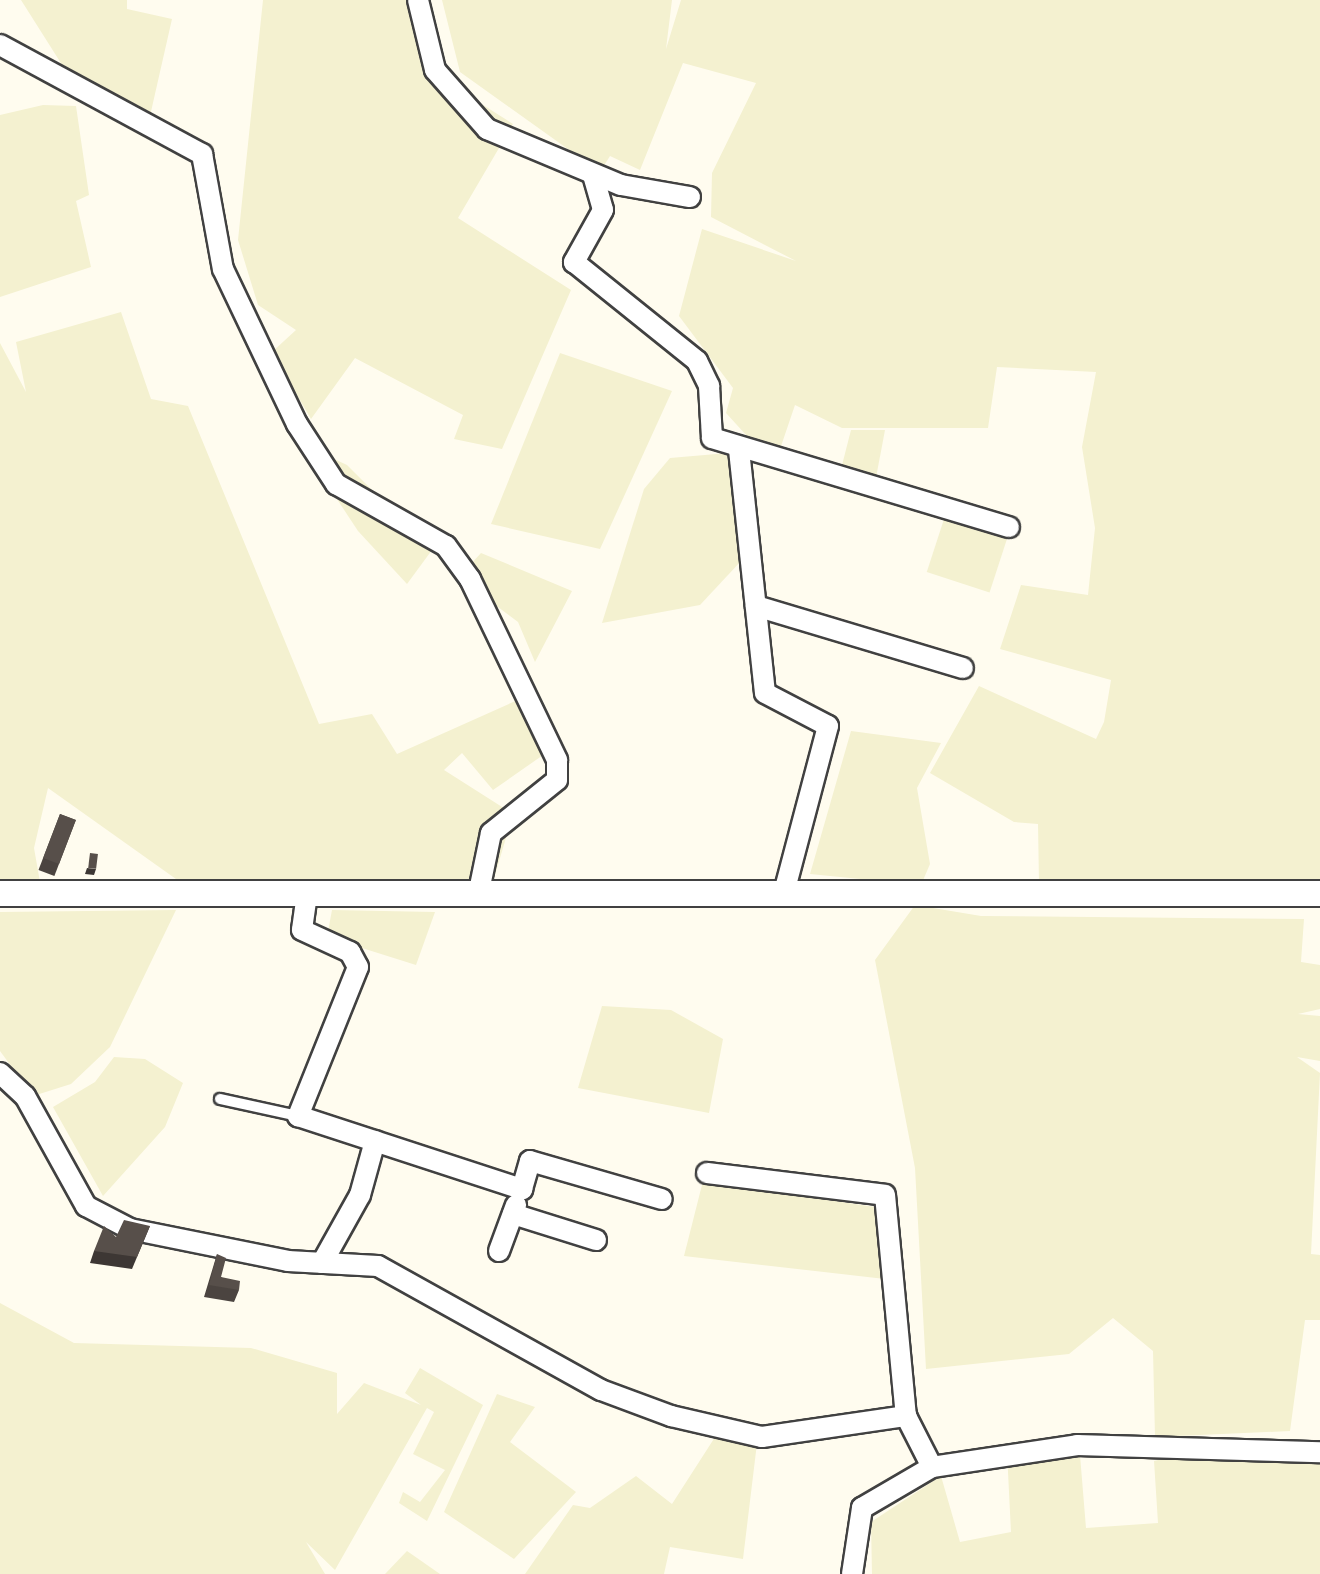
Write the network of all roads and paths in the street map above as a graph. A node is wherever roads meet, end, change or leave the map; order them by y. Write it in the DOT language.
graph roads {
  1 [pos="418,0"];
  2 [pos="0,45"];
  3 [pos="593,175"];
  4 [pos="690,198"];
  5 [pos="739,450"];
  6 [pos="1009,528"];
  7 [pos="756,606"];
  8 [pos="963,668"];
  9 [pos="784,889"];
  10 [pos="480,890"];
  11 [pos="0,893"];
  12 [pos="307,894"];
  13 [pos="1320,894"];
  14 [pos="0,1074"];
  15 [pos="220,1100"];
  16 [pos="298,1116"];
  17 [pos="375,1141"];
  18 [pos="707,1173"];
  19 [pos="522,1189"];
  20 [pos="662,1199"];
  21 [pos="513,1214"];
  22 [pos="596,1240"];
  23 [pos="499,1251"];
  24 [pos="322,1263"];
  25 [pos="906,1416"];
  26 [pos="1320,1452"];
  27 [pos="932,1467"];
  28 [pos="852,1574"];
  1 -- 3 [label="street"];
  2 -- 10 [label="street"];
  3 -- 4 [label="street"];
  3 -- 5 [label="street"];
  5 -- 6 [label="street"];
  5 -- 7 [label="street"];
  7 -- 8 [label="street"];
  7 -- 9 [label="street"];
  9 -- 10 [label="street"];
  9 -- 13 [label="street"];
  10 -- 12 [label="street"];
  11 -- 12 [label="street"];
  12 -- 16 [label="street"];
  14 -- 24 [label="street"];
  15 -- 16 [label="lane"];
  16 -- 17 [label="street"];
  17 -- 19 [label="street"];
  17 -- 24 [label="street"];
  18 -- 25 [label="street"];
  19 -- 20 [label="street"];
  19 -- 21 [label="street"];
  21 -- 22 [label="street"];
  21 -- 23 [label="street"];
  24 -- 25 [label="street"];
  25 -- 27 [label="street"];
  26 -- 27 [label="street"];
  27 -- 28 [label="street"];
}
